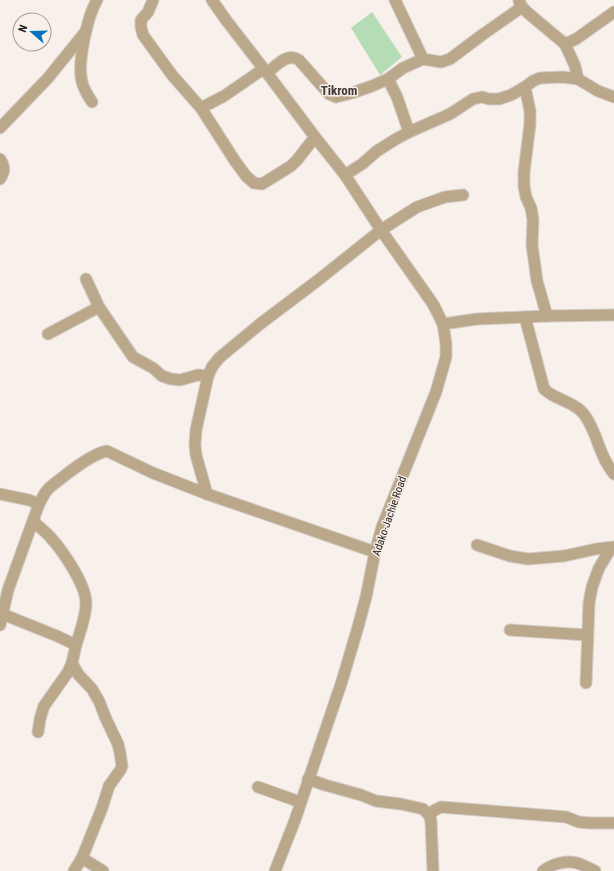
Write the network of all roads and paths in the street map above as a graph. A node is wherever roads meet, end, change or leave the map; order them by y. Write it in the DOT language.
graph roads {
  1 [pos="96,0"];
  2 [pos="153,0"];
  3 [pos="212,0"];
  4 [pos="395,0"];
  5 [pos="520,3"];
  6 [pos="614,12"];
  7 [pos="86,31"];
  8 [pos="565,44"];
  9 [pos="423,59"];
  10 [pos="265,71"];
  11 [pos="388,79"];
  12 [pos="578,79"];
  13 [pos="525,87"];
  14 [pos="614,97"];
  15 [pos="92,102"];
  16 [pos="201,108"];
  17 [pos="0,128"];
  18 [pos="409,132"];
  19 [pos="315,137"];
  20 [pos="0,159"];
  21 [pos="345,175"];
  22 [pos="0,179"];
  23 [pos="463,196"];
  24 [pos="381,230"];
  25 [pos="86,279"];
  26 [pos="99,307"];
  27 [pos="547,316"];
  28 [pos="614,316"];
  29 [pos="525,317"];
  30 [pos="443,324"];
  31 [pos="48,334"];
  32 [pos="208,376"];
  33 [pos="614,474"];
  34 [pos="0,494"];
  35 [pos="207,494"];
  36 [pos="39,504"];
  37 [pos="33,521"];
  38 [pos="478,545"];
  39 [pos="612,548"];
  40 [pos="375,552"];
  41 [pos="1,613"];
  42 [pos="0,625"];
  43 [pos="510,630"];
  44 [pos="587,635"];
  45 [pos="76,645"];
  46 [pos="72,663"];
  47 [pos="586,683"];
  48 [pos="38,732"];
  49 [pos="308,779"];
  50 [pos="258,787"];
  51 [pos="300,802"];
  52 [pos="429,814"];
  53 [pos="614,823"];
  54 [pos="82,858"];
  55 [pos="74,871"];
  56 [pos="103,871"];
  57 [pos="275,871"];
  58 [pos="433,871"];
  59 [pos="543,871"];
  60 [pos="595,871"];
  1 -- 7 [label="street"];
  2 -- 16 [label="street"];
  3 -- 10 [label="street, Adako-Jachie Road"];
  4 -- 9 [label="street"];
  5 -- 8 [label="street"];
  5 -- 9 [label="street"];
  6 -- 8 [label="street"];
  7 -- 15 [label="street"];
  7 -- 17 [label="street"];
  8 -- 12 [label="street"];
  9 -- 11 [label="street"];
  10 -- 11 [label="street"];
  10 -- 16 [label="street"];
  10 -- 19 [label="street, Adako-Jachie Road"];
  11 -- 18 [label="street"];
  12 -- 13 [label="street"];
  12 -- 14 [label="street"];
  13 -- 18 [label="street"];
  13 -- 27 [label="street"];
  16 -- 19 [label="street"];
  18 -- 21 [label="street"];
  19 -- 21 [label="street, Adako-Jachie Road"];
  20 -- 22 [label="street"];
  21 -- 24 [label="street, Adako-Jachie Road"];
  23 -- 24 [label="street"];
  24 -- 30 [label="street, Adako-Jachie Road"];
  24 -- 32 [label="street"];
  25 -- 26 [label="street"];
  26 -- 31 [label="street"];
  26 -- 32 [label="street"];
  27 -- 28 [label="street"];
  27 -- 29 [label="street"];
  29 -- 30 [label="street"];
  29 -- 33 [label="street"];
  30 -- 40 [label="street, Adako-Jachie Road"];
  32 -- 35 [label="street"];
  34 -- 36 [label="street"];
  35 -- 36 [label="street"];
  35 -- 40 [label="street"];
  36 -- 37 [label="street"];
  37 -- 41 [label="street"];
  37 -- 45 [label="street"];
  38 -- 39 [label="street"];
  39 -- 44 [label="street"];
  40 -- 49 [label="street, Adako-Jachie Road"];
  41 -- 42 [label="street"];
  41 -- 45 [label="street"];
  43 -- 44 [label="street"];
  44 -- 47 [label="street"];
  45 -- 46 [label="street"];
  46 -- 48 [label="street"];
  46 -- 54 [label="street"];
  49 -- 51 [label="street, Adako-Jachie Road"];
  49 -- 52 [label="street"];
  50 -- 51 [label="street"];
  51 -- 57 [label="street, Adako-Jachie Road"];
  52 -- 53 [label="street"];
  52 -- 58 [label="street"];
  54 -- 55 [label="street"];
  54 -- 56 [label="street"];
  59 -- 60 [label="street"];
}
